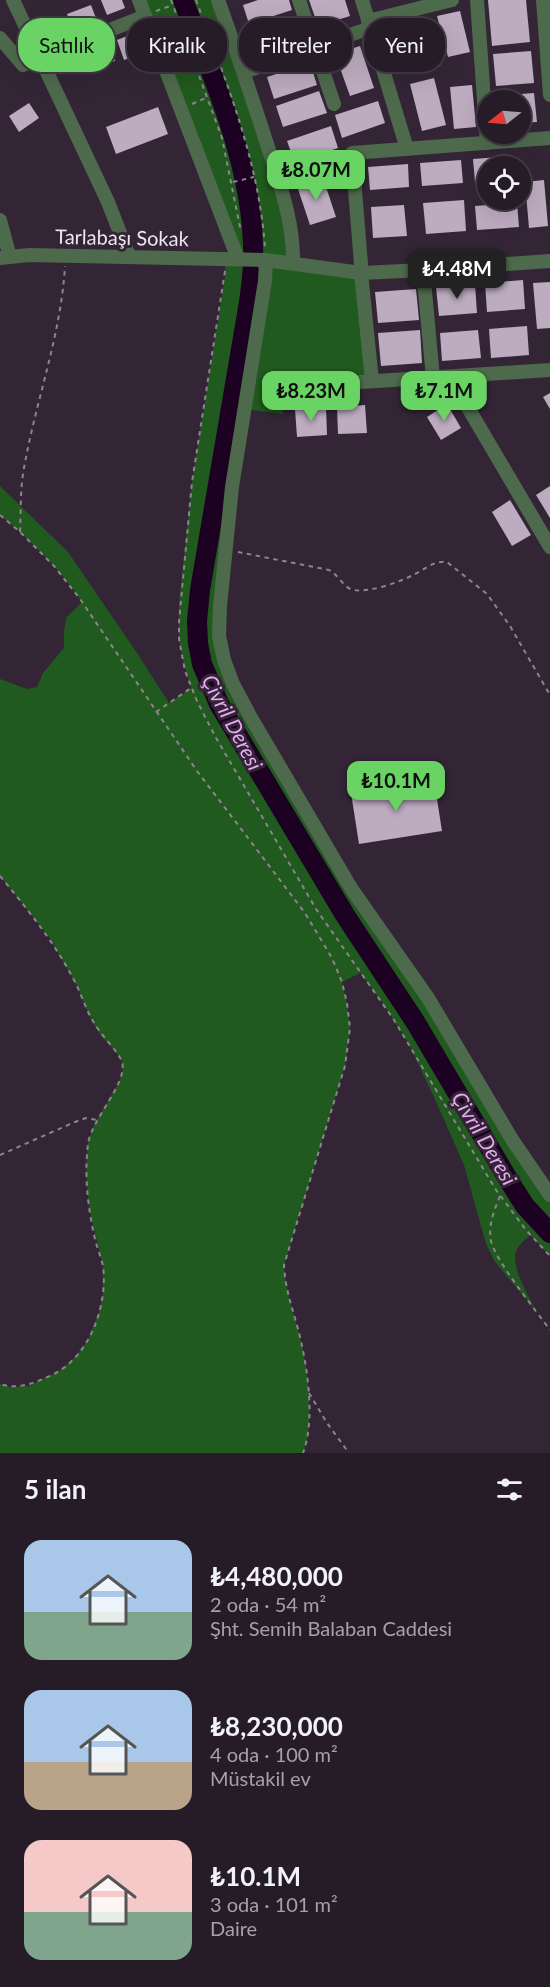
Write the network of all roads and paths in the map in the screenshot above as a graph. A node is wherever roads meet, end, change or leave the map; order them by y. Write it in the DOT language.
graph roads {
  1 [pos="13,0"];
  2 [pos="139,0"];
  3 [pos="171,0"];
  4 [pos="196,0"];
  5 [pos="218,0"];
  6 [pos="299,0"];
  7 [pos="362,0"];
  8 [pos="452,0"];
  9 [pos="477,0"];
  10 [pos="543,0"];
  11 [pos="172,5"];
  12 [pos="145,16"];
  13 [pos="22,18"];
  14 [pos="305,18"];
  15 [pos="367,18"];
  16 [pos="392,18"];
  17 [pos="115,28"];
  18 [pos="0,38"];
  19 [pos="239,58"];
  20 [pos="18,59"];
  21 [pos="47,72"];
  22 [pos="244,72"];
  23 [pos="323,72"];
  24 [pos="383,72"];
  25 [pos="483,90"];
  26 [pos="550,95"];
  27 [pos="208,97"];
  28 [pos="334,104"];
  29 [pos="180,108"];
  30 [pos="550,138"];
  31 [pos="531,140"];
  32 [pos="477,144"];
  33 [pos="407,149"];
  34 [pos="255,177"];
  35 [pos="232,182"];
  36 [pos="0,220"];
  37 [pos="242,235"];
  38 [pos="550,251"];
  39 [pos="65,255"];
  40 [pos="129,256"];
  41 [pos="5,257"];
  42 [pos="241,259"];
  43 [pos="264,260"];
  44 [pos="550,261"];
  45 [pos="293,263"];
  46 [pos="361,268"];
  47 [pos="423,270"];
  48 [pos="550,370"];
  49 [pos="450,376"];
  50 [pos="433,378"];
  51 [pos="372,381"];
  52 [pos="282,387"];
  53 [pos="0,515"];
  54 [pos="20,532"];
  55 [pos="550,547"];
  56 [pos="226,550"];
  57 [pos="191,688"];
  58 [pos="550,695"];
  59 [pos="156,712"];
  60 [pos="0,876"];
  61 [pos="97,1120"];
  62 [pos="0,1155"];
  63 [pos="550,1195"];
  64 [pos="500,1196"];
  65 [pos="550,1330"];
  66 [pos="0,1384"];
  67 [pos="308,1390"];
  68 [pos="303,1453"];
  69 [pos="349,1453"];
  1 -- 13 [label="street"];
  2 -- 12 [label="street"];
  3 -- 11 [label="path"];
  4 -- 34 [label="path"];
  5 -- 19 [label="street"];
  6 -- 14 [label="street"];
  7 -- 15 [label="street"];
  8 -- 16 [label="street"];
  9 -- 25 [label="street"];
  10 -- 26 [label="street"];
  11 -- 12 [label="path"];
  11 -- 27 [label="path"];
  12 -- 17 [label="street"];
  12 -- 29 [label="street"];
  18 -- 20 [label="street"];
  21 -- 40 [label="street"];
  22 -- 45 [label="street"];
  23 -- 28 [label="street"];
  24 -- 33 [label="street"];
  27 -- 29 [label="path"];
  27 -- 35 [label="path"];
  29 -- 42 [label="street"];
  30 -- 31 [label="street"];
  32 -- 33 [label="street"];
  33 -- 46 [label="street"];
  34 -- 35 [label="path"];
  34 -- 43 [label="path"];
  35 -- 37 [label="path"];
  36 -- 41 [label="street"];
  38 -- 46 [label="street"];
  39 -- 40 [label="street, Tarlabaşı Sokak"];
  39 -- 41 [label="street, Tarlabaşı Sokak"];
  39 -- 54 [label="path"];
  40 -- 42 [label="street, Tarlabaşı Sokak"];
  42 -- 43 [label="street, Tarlabaşı Sokak"];
  43 -- 45 [label="street, Tarlabaşı Sokak"];
  43 -- 56 [label="street"];
  44 -- 47 [label="street"];
  45 -- 46 [label="street, Tarlabaşı Sokak"];
  46 -- 47 [label="street"];
  46 -- 51 [label="street"];
  47 -- 50 [label="street"];
  48 -- 49 [label="street"];
  49 -- 50 [label="street"];
  49 -- 55 [label="street"];
  50 -- 51 [label="street"];
  51 -- 52 [label="street"];
  53 -- 54 [label="path"];
  54 -- 59 [label="path"];
  56 -- 58 [label="path"];
  56 -- 63 [label="street"];
  57 -- 59 [label="path"];
  59 -- 67 [label="path"];
  60 -- 61 [label="path"];
  61 -- 62 [label="path"];
  61 -- 66 [label="path"];
  64 -- 65 [label="path"];
  67 -- 68 [label="path"];
  67 -- 69 [label="path"];
}
